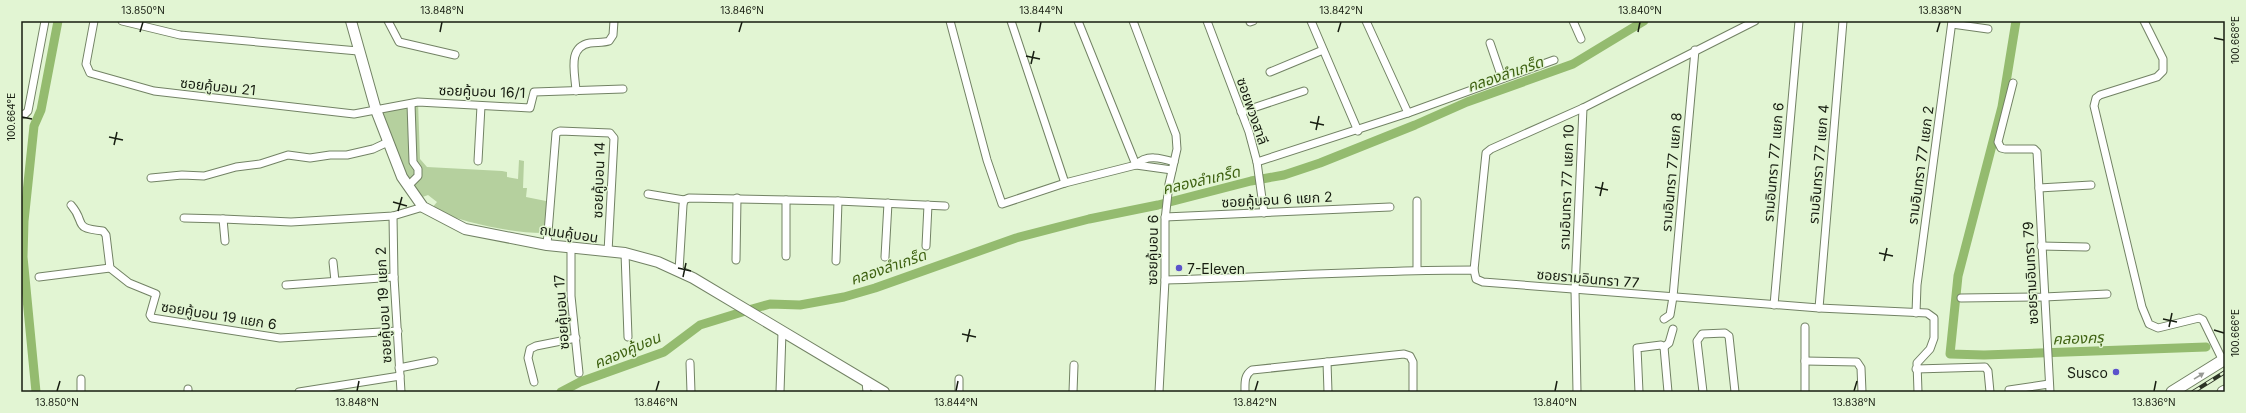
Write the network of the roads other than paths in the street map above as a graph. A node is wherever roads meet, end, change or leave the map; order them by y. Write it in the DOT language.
graph roads {
  1 [pos="45,21"];
  2 [pos="94,21"];
  3 [pos="122,21"];
  4 [pos="351,21"];
  5 [pos="388,21"];
  6 [pos="614,21"];
  7 [pos="950,21"];
  8 [pos="1011,21"];
  9 [pos="1078,21"];
  10 [pos="1133,21"];
  11 [pos="1207,21"];
  12 [pos="1311,21"];
  13 [pos="1366,21"];
  14 [pos="1573,21"];
  15 [pos="1755,21"];
  16 [pos="1798,21"];
  17 [pos="1844,21"];
  18 [pos="2144,21"];
  19 [pos="1952,22"];
  20 [pos="1988,29"];
  21 [pos="1580,39"];
  22 [pos="1490,43"];
  23 [pos="1323,50"];
  24 [pos="1695,50"];
  25 [pos="358,51"];
  26 [pos="455,55"];
  27 [pos="1554,60"];
  28 [pos="1270,72"];
  29 [pos="1502,78"];
  30 [pos="2013,83"];
  31 [pos="623,90"];
  32 [pos="576,91"];
  33 [pos="1304,91"];
  34 [pos="411,104"];
  35 [pos="481,106"];
  36 [pos="1583,108"];
  37 [pos="376,110"];
  38 [pos="1241,112"];
  39 [pos="1408,113"];
  40 [pos="21,115"];
  41 [pos="1358,130"];
  42 [pos="388,142"];
  43 [pos="478,161"];
  44 [pos="1174,162"];
  45 [pos="1257,163"];
  46 [pos="1136,165"];
  47 [pos="1172,170"];
  48 [pos="151,178"];
  49 [pos="1065,183"];
  50 [pos="2091,185"];
  51 [pos="408,186"];
  52 [pos="2039,188"];
  53 [pos="648,194"];
  54 [pos="738,198"];
  55 [pos="684,200"];
  56 [pos="786,200"];
  57 [pos="838,201"];
  58 [pos="1417,201"];
  59 [pos="888,203"];
  60 [pos="71,205"];
  61 [pos="928,205"];
  62 [pos="945,206"];
  63 [pos="423,207"];
  64 [pos="1390,207"];
  65 [pos="1264,213"];
  66 [pos="392,216"];
  67 [pos="1165,217"];
  68 [pos="184,218"];
  69 [pos="223,219"];
  70 [pos="225,241"];
  71 [pos="547,245"];
  72 [pos="926,246"];
  73 [pos="2042,246"];
  74 [pos="2086,248"];
  75 [pos="572,249"];
  76 [pos="608,252"];
  77 [pos="624,253"];
  78 [pos="786,256"];
  79 [pos="885,257"];
  80 [pos="736,260"];
  81 [pos="836,261"];
  82 [pos="333,262"];
  83 [pos="110,268"];
  84 [pos="1417,270"];
  85 [pos="1474,270"];
  86 [pos="679,271"];
  87 [pos="394,277"];
  88 [pos="39,278"];
  89 [pos="1165,280"];
  90 [pos="335,282"];
  91 [pos="286,285"];
  92 [pos="1576,290"];
  93 [pos="2107,294"];
  94 [pos="1673,297"];
  95 [pos="2044,297"];
  96 [pos="1961,298"];
  97 [pos="1774,305"];
  98 [pos="1819,308"];
  99 [pos="1916,313"];
  100 [pos="1664,319"];
  101 [pos="1805,327"];
  102 [pos="1673,329"];
  103 [pos="398,331"];
  104 [pos="782,332"];
  105 [pos="628,337"];
  106 [pos="576,338"];
  107 [pos="1664,347"];
  108 [pos="2224,360"];
  109 [pos="434,361"];
  110 [pos="1805,361"];
  111 [pos="1328,362"];
  112 [pos="690,363"];
  113 [pos="1074,365"];
  114 [pos="400,368"];
  115 [pos="1916,369"];
  116 [pos="579,373"];
  117 [pos="400,376"];
  118 [pos="959,378"];
  119 [pos="81,379"];
  120 [pos="534,382"];
  121 [pos="2049,384"];
  122 [pos="867,387"];
  123 [pos="340,389"];
  124 [pos="2009,390"];
  125 [pos="80,392"];
  126 [pos="299,392"];
  127 [pos="401,392"];
  128 [pos="691,392"];
  129 [pos="780,392"];
  130 [pos="884,392"];
  131 [pos="959,392"];
  132 [pos="1073,392"];
  133 [pos="1159,392"];
  134 [pos="1245,392"];
  135 [pos="1328,392"];
  136 [pos="1413,392"];
  137 [pos="1577,392"];
  138 [pos="1639,392"];
  139 [pos="1668,392"];
  140 [pos="1703,392"];
  141 [pos="1735,392"];
  142 [pos="1805,392"];
  143 [pos="1862,392"];
  144 [pos="1918,392"];
  145 [pos="1990,392"];
  146 [pos="2050,392"];
  147 [pos="2172,392"];
  1 -- 40 [label="street"];
  2 -- 37 [label="street, ซอยคู้บอน 21"];
  3 -- 25 [label="street"];
  4 -- 25 [label="main road, ถนนคู้บอน"];
  5 -- 26 [label="street"];
  6 -- 32 [label="street"];
  7 -- 49 [label="street"];
  8 -- 49 [label="street"];
  9 -- 46 [label="street"];
  10 -- 44 [label="street, ซอยคู้บอน 6"];
  11 -- 38 [label="street, ซอยพวงสาลี"];
  12 -- 23 [label="street"];
  13 -- 39 [label="street"];
  14 -- 21 [label="street"];
  15 -- 24 [label="street"];
  16 -- 97 [label="street, รามอินทรา 77 แยก 6"];
  17 -- 98 [label="street, รามอินทรา 77 แยก 4"];
  18 -- 108 [label="street"];
  19 -- 20 [label="street"];
  19 -- 99 [label="street, รามอินทรา 77 แยก 2"];
  22 -- 29 [label="street"];
  23 -- 28 [label="street"];
  23 -- 41 [label="street"];
  24 -- 36 [label="street"];
  24 -- 94 [label="street, รามอินทรา 77 แยก 8"];
  25 -- 37 [label="main road, ถนนคู้บอน"];
  27 -- 29 [label="street"];
  29 -- 39 [label="street"];
  30 -- 52 [label="street, ซอยรามอินทรา 79"];
  31 -- 32 [label="street, ซอยคู้บอน 16/1"];
  32 -- 35 [label="street, ซอยคู้บอน 16/1"];
  33 -- 38 [label="street"];
  34 -- 35 [label="street, ซอยคู้บอน 16/1"];
  34 -- 37 [label="street, ซอยคู้บอน 16/1"];
  34 -- 51 [label="street"];
  35 -- 43 [label="street"];
  36 -- 85 [label="street"];
  36 -- 92 [label="street, รามอินทรา 77 แยก 10"];
  37 -- 42 [label="main road, ถนนคู้บอน"];
  38 -- 45 [label="street, ซอยพวงสาลี"];
  39 -- 41 [label="street"];
  41 -- 45 [label="street"];
  42 -- 48 [label="street"];
  42 -- 51 [label="main road, ถนนคู้บอน"];
  44 -- 46 [label="street"];
  44 -- 47 [label="street, ซอยคู้บอน 6"];
  45 -- 65 [label="street, ซอยพวงสาลี"];
  46 -- 47 [label="street"];
  46 -- 49 [label="street"];
  47 -- 67 [label="street, ซอยคู้บอน 6"];
  50 -- 52 [label="street"];
  51 -- 63 [label="main road, ถนนคู้บอน"];
  52 -- 73 [label="street, ซอยรามอินทรา 79"];
  53 -- 55 [label="street"];
  54 -- 55 [label="street"];
  54 -- 56 [label="street"];
  54 -- 80 [label="street"];
  55 -- 86 [label="street"];
  56 -- 57 [label="street"];
  56 -- 78 [label="street"];
  57 -- 59 [label="street"];
  57 -- 81 [label="street"];
  58 -- 84 [label="street"];
  59 -- 61 [label="street"];
  59 -- 79 [label="street"];
  60 -- 83 [label="street"];
  61 -- 62 [label="street"];
  61 -- 72 [label="street"];
  63 -- 66 [label="street"];
  63 -- 71 [label="main road, ถนนคู้บอน"];
  64 -- 65 [label="street, ซอยคู้บอน 6 แยก 2"];
  65 -- 67 [label="street, ซอยคู้บอน 6 แยก 2"];
  66 -- 69 [label="street"];
  66 -- 87 [label="street, ซอยคู้บอน 19 แยก 2"];
  67 -- 89 [label="street, ซอยคู้บอน 6"];
  68 -- 69 [label="street"];
  69 -- 70 [label="street"];
  71 -- 75 [label="main road, ถนนคู้บอน"];
  71 -- 76 [label="street, ซอยคู้บอน 14"];
  73 -- 74 [label="street"];
  73 -- 95 [label="street, ซอยรามอินทรา 79"];
  75 -- 76 [label="main road, ถนนคู้บอน"];
  75 -- 106 [label="street, ซอยคู้บอน 17"];
  76 -- 77 [label="main road, ถนนคู้บอน"];
  77 -- 86 [label="main road, ถนนคู้บอน"];
  77 -- 105 [label="street"];
  82 -- 90 [label="street"];
  83 -- 88 [label="street"];
  83 -- 103 [label="street, ซอยคู้บอน 19 แยก 6"];
  84 -- 85 [label="street"];
  84 -- 89 [label="street"];
  85 -- 92 [label="street, ซอยรามอินทรา 77"];
  86 -- 104 [label="main road, ถนนคู้บอน"];
  87 -- 90 [label="street"];
  87 -- 103 [label="street, ซอยคู้บอน 19 แยก 2"];
  89 -- 133 [label="street, ซอยคู้บอน 6"];
  90 -- 91 [label="street"];
  92 -- 94 [label="street, ซอยรามอินทรา 77"];
  92 -- 137 [label="street, รามอินทรา 77 แยก 10"];
  93 -- 95 [label="street"];
  94 -- 97 [label="street, ซอยรามอินทรา 77"];
  94 -- 100 [label="street, รามอินทรา 77 แยก 8"];
  95 -- 96 [label="street"];
  95 -- 121 [label="street, ซอยรามอินทรา 79"];
  97 -- 98 [label="street, ซอยรามอินทรา 77"];
  98 -- 99 [label="street, ซอยรามอินทรา 77"];
  99 -- 115 [label="street, ซอยรามอินทรา 77"];
  101 -- 110 [label="street"];
  102 -- 107 [label="street"];
  103 -- 114 [label="street, ซอยคู้บอน 19 แยก 2"];
  104 -- 122 [label="main road, ถนนคู้บอน"];
  104 -- 129 [label="street"];
  106 -- 116 [label="street, ซอยคู้บอน 17"];
  106 -- 120 [label="street"];
  107 -- 138 [label="street"];
  107 -- 139 [label="street"];
  147 -- 108 [label="main road, one-way"];
  109 -- 114 [label="street"];
  110 -- 142 [label="street"];
  110 -- 143 [label="street"];
  111 -- 134 [label="street"];
  111 -- 135 [label="street"];
  111 -- 136 [label="street"];
  112 -- 128 [label="street"];
  113 -- 132 [label="street"];
  114 -- 117 [label="street, ซอยคู้บอน 19 แยก 2"];
  115 -- 144 [label="street"];
  115 -- 145 [label="street"];
  117 -- 123 [label="street"];
  117 -- 127 [label="street, ซอยคู้บอน 19 แยก 2"];
  118 -- 131 [label="street"];
  119 -- 125 [label="street"];
  121 -- 124 [label="street"];
  121 -- 146 [label="street, ซอยรามอินทรา 79"];
  122 -- 130 [label="main road, ถนนคู้บอน"];
  123 -- 126 [label="street"];
  140 -- 141 [label="street"];
}
